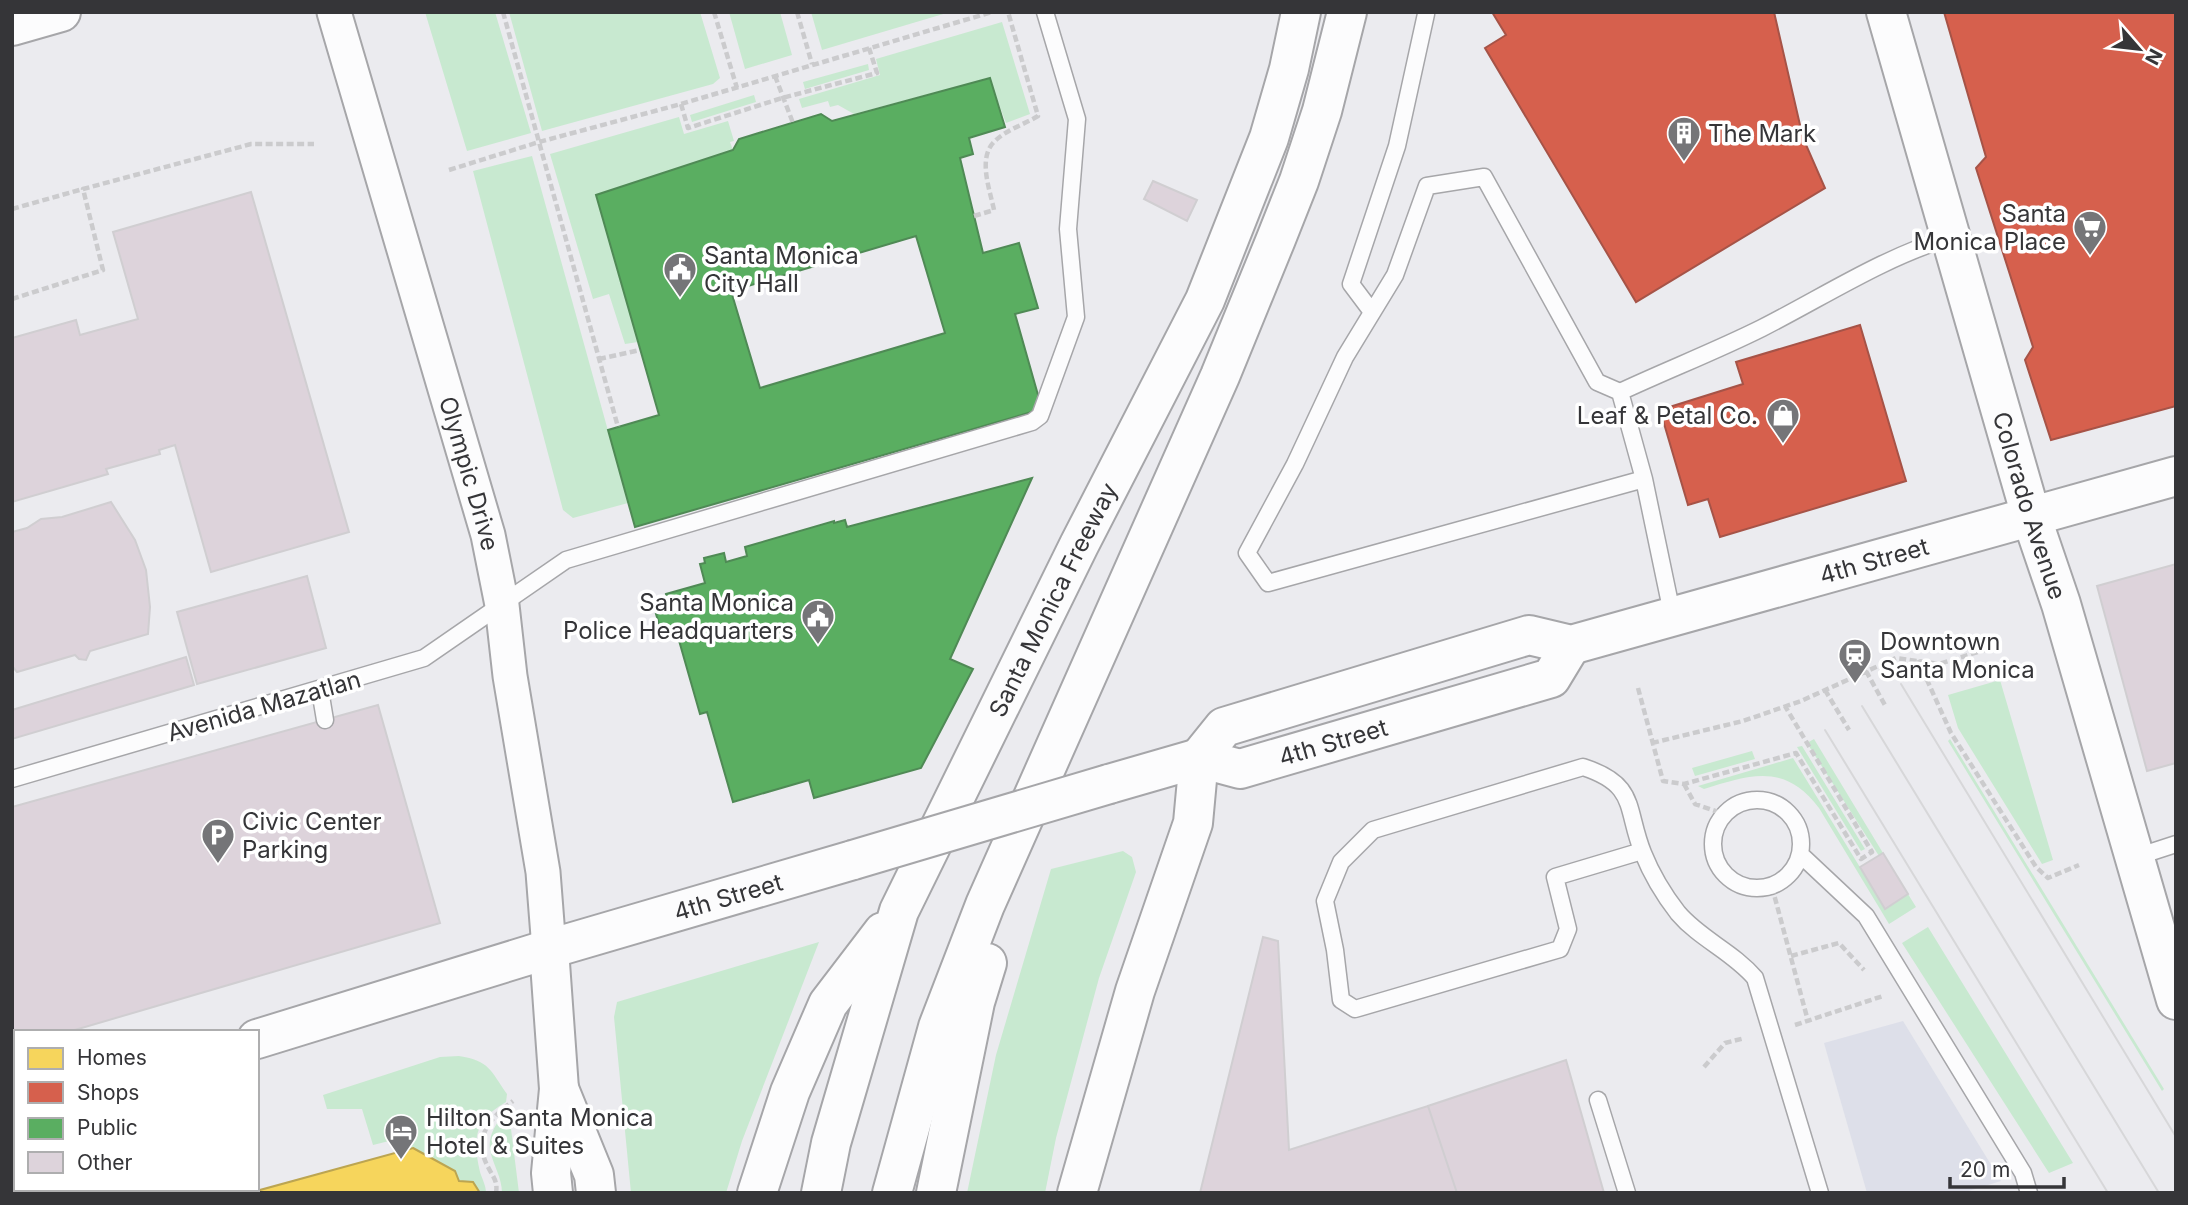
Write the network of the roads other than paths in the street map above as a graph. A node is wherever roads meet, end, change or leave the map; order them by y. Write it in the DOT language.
graph roads {
  1 [pos="61,12"];
  2 [pos="334,12"];
  3 [pos="1045,12"];
  4 [pos="1301,12"];
  5 [pos="1347,12"];
  6 [pos="1886,12"];
  7 [pos="1426,14"];
  8 [pos="12,26"];
  9 [pos="1951,237"];
  10 [pos="1372,312"];
  11 [pos="1620,392"];
  12 [pos="2176,477"];
  13 [pos="1644,479"];
  14 [pos="2031,516"];
  15 [pos="502,605"];
  16 [pos="1673,618"];
  17 [pos="320,690"];
  18 [pos="326,720"];
  19 [pos="1199,758"];
  20 [pos="12,779"];
  21 [pos="1040,780"];
  22 [pos="2176,844"];
  23 [pos="1642,851"];
  24 [pos="1801,855"];
  25 [pos="2133,858"];
  26 [pos="899,911"];
  27 [pos="549,949"];
  28 [pos="2176,1000"];
  29 [pos="259,1038"];
  30 [pos="559,1089"];
  31 [pos="1598,1100"];
  32 [pos="553,1193"];
  33 [pos="596,1193"];
  34 [pos="757,1193"];
  35 [pos="821,1193"];
  36 [pos="891,1193"];
  37 [pos="936,1193"];
  38 [pos="1077,1193"];
  39 [pos="1627,1193"];
  40 [pos="1820,1193"];
  41 [pos="2029,1193"];
  1 -- 8 [label="main road"];
  2 -- 15 [label="street, Olympic Drive"];
  3 -- 15 [label="lane, Avenida Mazatlan"];
  4 -- 26 [label="main road, Santa Monica Freeway"];
  5 -- 21 [label="main road"];
  6 -- 9 [label="main road, Colorado Avenue"];
  7 -- 10 [label="lane"];
  9 -- 11 [label="lane"];
  9 -- 14 [label="main road, Colorado Avenue"];
  10 -- 11 [label="lane"];
  10 -- 13 [label="lane"];
  11 -- 13 [label="lane"];
  12 -- 14 [label="main road, 4th Street"];
  13 -- 16 [label="lane"];
  14 -- 16 [label="main road, 4th Street"];
  14 -- 25 [label="main road, Colorado Avenue"];
  15 -- 17 [label="lane, Avenida Mazatlan"];
  15 -- 27 [label="street, Olympic Drive"];
  16 -- 19 [label="main road, 4th Street"];
  17 -- 18 [label="lane"];
  17 -- 20 [label="lane, Avenida Mazatlan"];
  19 -- 27 [label="main road, 4th Street, bridge"];
  19 -- 38 [label="main road"];
  21 -- 36 [label="main road"];
  21 -- 37 [label="main road"];
  22 -- 25 [label="lane"];
  23 -- 23 [label="lane"];
  23 -- 40 [label="lane"];
  24 -- 24 [label="lane"];
  24 -- 41 [label="lane"];
  25 -- 28 [label="main road, Colorado Avenue"];
  26 -- 34 [label="main road"];
  26 -- 35 [label="main road, Santa Monica Freeway"];
  27 -- 29 [label="main road, 4th Street"];
  27 -- 30 [label="main road"];
  30 -- 32 [label="main road"];
  30 -- 33 [label="main road"];
  31 -- 39 [label="lane"];
}
